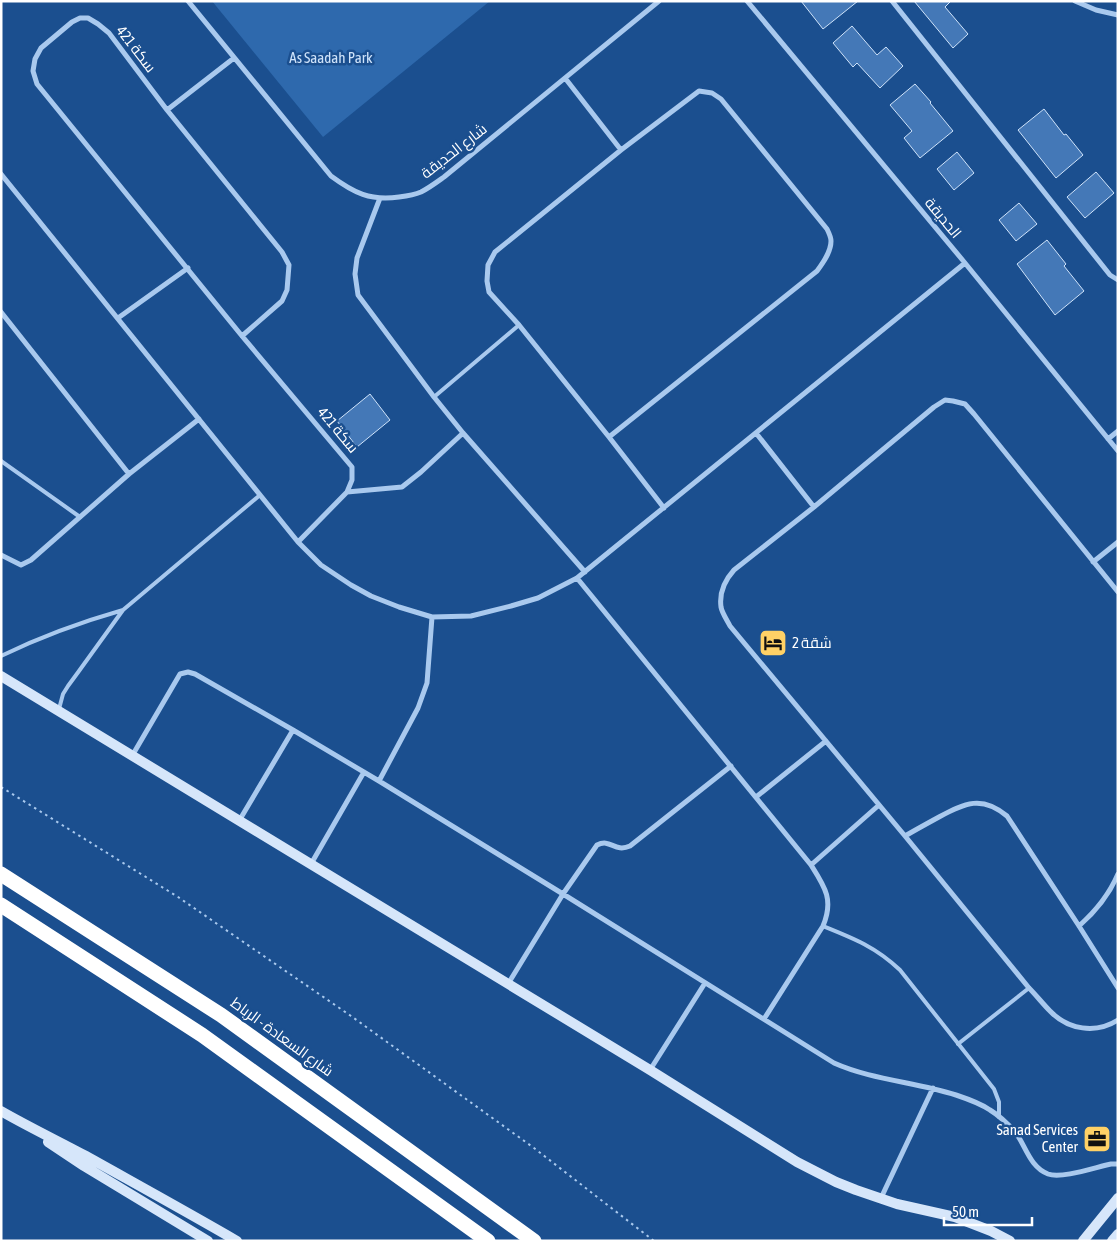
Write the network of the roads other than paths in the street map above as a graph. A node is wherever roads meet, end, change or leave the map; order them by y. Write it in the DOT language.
graph roads {
  1 [pos="188,1"];
  2 [pos="659,1"];
  3 [pos="747,1"];
  4 [pos="892,1"];
  5 [pos="1074,1"];
  6 [pos="1118,15"];
  7 [pos="234,58"];
  8 [pos="565,78"];
  9 [pos="167,110"];
  10 [pos="621,150"];
  11 [pos="1,174"];
  12 [pos="380,198"];
  13 [pos="965,263"];
  14 [pos="188,268"];
  15 [pos="1118,280"];
  16 [pos="1,312"];
  17 [pos="118,318"];
  18 [pos="519,325"];
  19 [pos="242,336"];
  20 [pos="434,397"];
  21 [pos="199,419"];
  22 [pos="1118,431"];
  23 [pos="463,433"];
  24 [pos="756,433"];
  25 [pos="609,437"];
  26 [pos="1108,439"];
  27 [pos="1118,451"];
  28 [pos="1,461"];
  29 [pos="129,474"];
  30 [pos="347,492"];
  31 [pos="260,495"];
  32 [pos="664,508"];
  33 [pos="814,508"];
  34 [pos="80,517"];
  35 [pos="298,542"];
  36 [pos="1118,542"];
  37 [pos="1,555"];
  38 [pos="1093,562"];
  39 [pos="585,572"];
  40 [pos="577,578"];
  41 [pos="1118,592"];
  42 [pos="123,610"];
  43 [pos="432,617"];
  44 [pos="1,656"];
  45 [pos="1,676"];
  46 [pos="58,711"];
  47 [pos="293,730"];
  48 [pos="826,741"];
  49 [pos="132,756"];
  50 [pos="731,766"];
  51 [pos="364,772"];
  52 [pos="379,781"];
  53 [pos="756,797"];
  54 [pos="879,805"];
  55 [pos="239,821"];
  56 [pos="905,836"];
  57 [pos="311,864"];
  58 [pos="811,865"];
  59 [pos="1,874"];
  60 [pos="1118,874"];
  61 [pos="563,894"];
  62 [pos="1,904"];
  63 [pos="823,926"];
  64 [pos="1079,926"];
  65 [pos="705,983"];
  66 [pos="508,984"];
  67 [pos="1029,988"];
  68 [pos="1118,988"];
  69 [pos="764,1019"];
  70 [pos="1118,1020"];
  71 [pos="958,1044"];
  72 [pos="650,1070"];
  73 [pos="933,1088"];
  74 [pos="1,1111"];
  75 [pos="999,1116"];
  76 [pos="21,1123"];
  77 [pos="1118,1164"];
  78 [pos="1118,1198"];
  79 [pos="881,1199"];
  80 [pos="1118,1234"];
  81 [pos="208,1241"];
  82 [pos="236,1241"];
  83 [pos="488,1241"];
  84 [pos="534,1241"];
  85 [pos="1010,1241"];
  86 [pos="1083,1241"];
  87 [pos="1112,1241"];
  1 -- 7 [label="street, شارع الحديقة"];
  2 -- 8 [label="street, شارع الحديقة"];
  3 -- 13 [label="street, الحديقة"];
  4 -- 15 [label="street"];
  5 -- 6 [label="street"];
  7 -- 9 [label="street"];
  7 -- 12 [label="street, شارع الحديقة"];
  8 -- 10 [label="street"];
  8 -- 12 [label="street, شارع الحديقة"];
  9 -- 14 [label="street, سكة 421"];
  9 -- 19 [label="street, سكة 421"];
  10 -- 18 [label="street"];
  10 -- 25 [label="street"];
  11 -- 17 [label="street"];
  12 -- 20 [label="street"];
  13 -- 24 [label="street"];
  13 -- 26 [label="street, الحديقة"];
  14 -- 17 [label="street"];
  14 -- 19 [label="street, سكة 421"];
  16 -- 29 [label="street"];
  17 -- 21 [label="street"];
  18 -- 20 [label="lane"];
  18 -- 25 [label="street"];
  19 -- 30 [label="street, سكة 421"];
  20 -- 23 [label="street"];
  21 -- 29 [label="street"];
  21 -- 31 [label="street"];
  22 -- 26 [label="street"];
  23 -- 30 [label="street"];
  23 -- 39 [label="street"];
  24 -- 32 [label="street"];
  24 -- 33 [label="street"];
  25 -- 32 [label="street"];
  26 -- 27 [label="street, الحديقة"];
  28 -- 34 [label="lane"];
  29 -- 34 [label="street"];
  30 -- 35 [label="street"];
  31 -- 35 [label="street"];
  31 -- 42 [label="lane"];
  32 -- 39 [label="street"];
  33 -- 38 [label="street"];
  33 -- 48 [label="street"];
  34 -- 37 [label="street"];
  35 -- 43 [label="street"];
  36 -- 38 [label="street"];
  38 -- 41 [label="street"];
  39 -- 40 [label="street"];
  40 -- 43 [label="street"];
  40 -- 50 [label="street"];
  42 -- 44 [label="lane"];
  42 -- 46 [label="lane"];
  43 -- 52 [label="street"];
  45 -- 46 [label="street"];
  46 -- 49 [label="street"];
  47 -- 49 [label="street"];
  47 -- 51 [label="street"];
  47 -- 55 [label="street"];
  48 -- 53 [label="street"];
  48 -- 54 [label="street"];
  49 -- 55 [label="street"];
  50 -- 53 [label="street"];
  50 -- 61 [label="street"];
  51 -- 52 [label="street"];
  51 -- 57 [label="street"];
  52 -- 61 [label="street"];
  53 -- 58 [label="street"];
  54 -- 56 [label="street"];
  54 -- 58 [label="street"];
  55 -- 57 [label="street"];
  56 -- 64 [label="street"];
  56 -- 67 [label="street"];
  57 -- 66 [label="street"];
  58 -- 63 [label="street"];
  59 -- 84 [label="highway, شارع السعادة - الرباط"];
  60 -- 64 [label="street"];
  61 -- 65 [label="street"];
  61 -- 66 [label="street"];
  62 -- 83 [label="highway"];
  63 -- 69 [label="street"];
  63 -- 71 [label="lane"];
  64 -- 68 [label="street"];
  65 -- 69 [label="street"];
  65 -- 72 [label="street"];
  66 -- 72 [label="street"];
  67 -- 70 [label="street"];
  67 -- 71 [label="lane"];
  69 -- 73 [label="street"];
  71 -- 75 [label="lane"];
  72 -- 79 [label="street"];
  73 -- 75 [label="street"];
  73 -- 79 [label="street"];
  74 -- 76 [label="street"];
  75 -- 77 [label="street"];
  76 -- 81 [label="street"];
  76 -- 82 [label="street"];
  78 -- 86 [label="street"];
  79 -- 85 [label="street"];
  80 -- 87 [label="street"];
}
